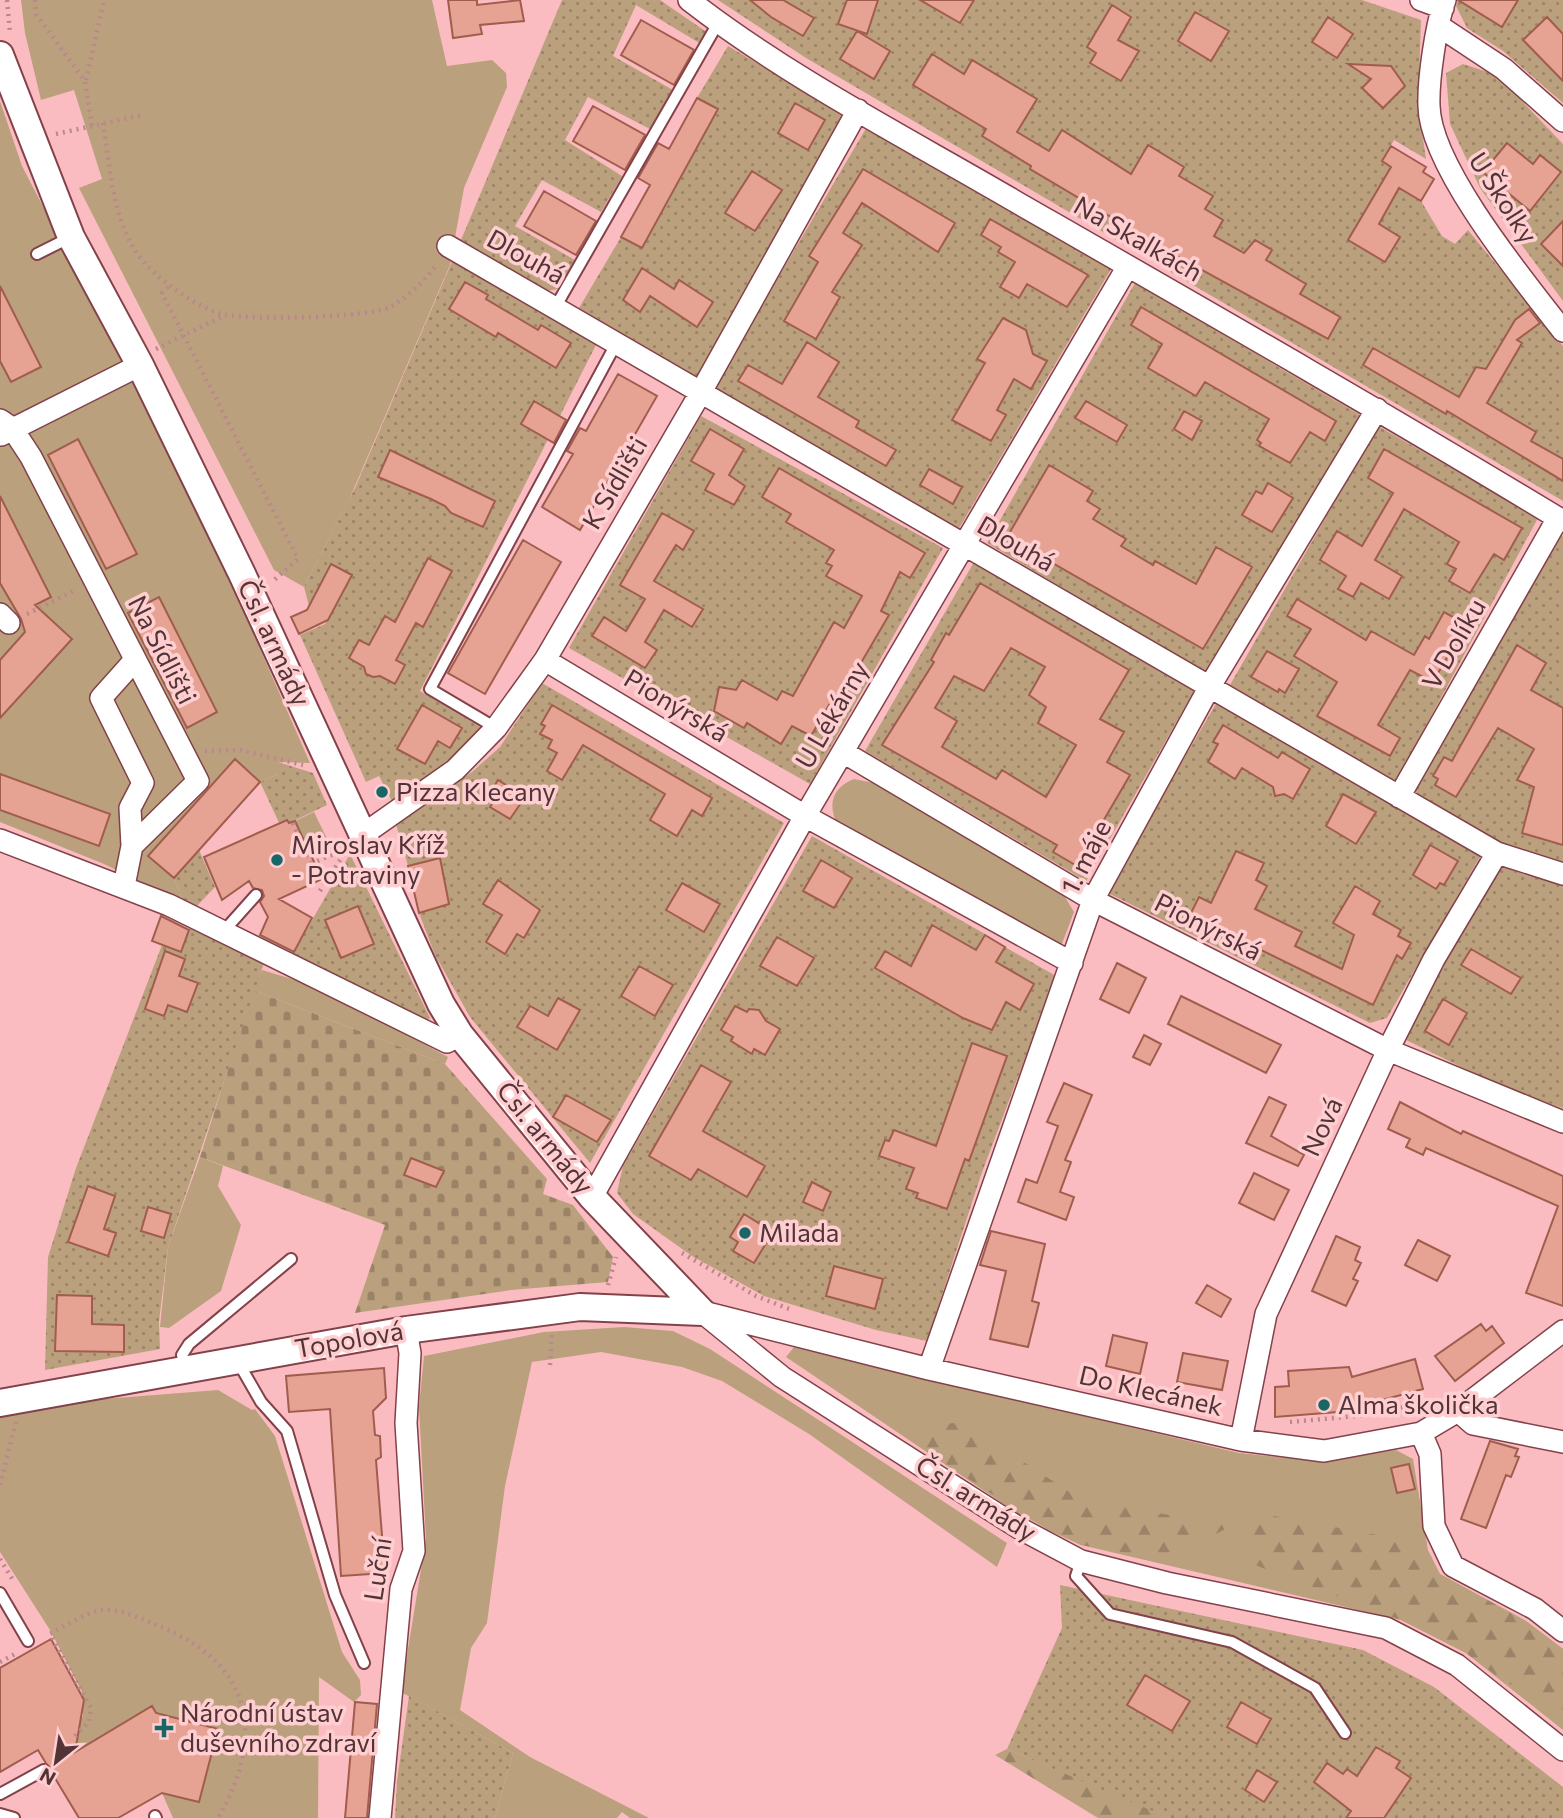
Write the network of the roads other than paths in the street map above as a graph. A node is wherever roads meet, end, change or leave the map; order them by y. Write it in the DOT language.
graph roads {
  1 [pos="689,0"];
  2 [pos="1421,0"];
  3 [pos="1442,11"];
  4 [pos="718,23"];
  5 [pos="0,55"];
  6 [pos="858,110"];
  7 [pos="1563,121"];
  8 [pos="71,237"];
  9 [pos="448,246"];
  10 [pos="37,254"];
  11 [pos="1128,266"];
  12 [pos="556,306"];
  13 [pos="1563,331"];
  14 [pos="617,342"];
  15 [pos="144,359"];
  16 [pos="701,392"];
  17 [pos="1377,409"];
  18 [pos="4,428"];
  19 [pos="1561,519"];
  20 [pos="963,546"];
  21 [pos="545,660"];
  22 [pos="134,661"];
  23 [pos="1210,686"];
  24 [pos="496,728"];
  25 [pos="843,752"];
  26 [pos="1399,797"];
  27 [pos="805,816"];
  28 [pos="361,836"];
  29 [pos="0,840"];
  30 [pos="132,846"];
  31 [pos="1497,853"];
  32 [pos="1563,874"];
  33 [pos="124,887"];
  34 [pos="256,895"];
  35 [pos="1093,900"];
  36 [pos="223,932"];
  37 [pos="1072,963"];
  38 [pos="460,1035"];
  39 [pos="1388,1050"];
  40 [pos="1563,1122"];
  41 [pos="592,1197"];
  42 [pos="291,1259"];
  43 [pos="702,1312"];
  44 [pos="406,1330"];
  45 [pos="1563,1331"];
  46 [pos="237,1360"];
  47 [pos="186,1369"];
  48 [pos="929,1369"];
  49 [pos="9,1409"];
  50 [pos="1458,1411"];
  51 [pos="1421,1433"];
  52 [pos="1241,1440"];
  53 [pos="1563,1442"];
  54 [pos="1081,1561"];
  55 [pos="0,1592"];
  56 [pos="1563,1631"];
  57 [pos="27,1641"];
  58 [pos="364,1663"];
  59 [pos="1345,1733"];
  60 [pos="1563,1750"];
  61 [pos="44,1770"];
  62 [pos="0,1794"];
  63 [pos="0,1814"];
  64 [pos="14,1818"];
  65 [pos="380,1818"];
  1 -- 4 [label="street, Na Skalkách"];
  2 -- 3 [label="street"];
  3 -- 7 [label="street"];
  3 -- 13 [label="street, U Školky"];
  4 -- 6 [label="street, Na Skalkách"];
  4 -- 12 [label="lane"];
  5 -- 8 [label="street, Čsl. armády"];
  6 -- 11 [label="street, Na Skalkách"];
  6 -- 16 [label="street, K Sídlišti"];
  8 -- 10 [label="lane"];
  8 -- 15 [label="street, Čsl. armády"];
  9 -- 12 [label="street, Dlouhá"];
  11 -- 17 [label="street, Na Skalkách"];
  11 -- 20 [label="street, U Lékárny"];
  12 -- 14 [label="street, Dlouhá"];
  14 -- 16 [label="street, Dlouhá"];
  14 -- 24 [label="lane"];
  15 -- 18 [label="street, Na Sídlišti"];
  15 -- 28 [label="street, Čsl. armády"];
  16 -- 20 [label="street, Dlouhá"];
  16 -- 21 [label="street, K Sídlišti"];
  17 -- 19 [label="street, Na Skalkách"];
  17 -- 23 [label="street, 1. máje"];
  18 -- 22 [label="street, Na Sídlišti"];
  19 -- 26 [label="street, V Dolíku"];
  20 -- 23 [label="street, Dlouhá"];
  20 -- 25 [label="street, U Lékárny"];
  21 -- 24 [label="street, K Sídlišti"];
  21 -- 27 [label="street, Pionýrská"];
  22 -- 30 [label="street"];
  22 -- 30 [label="street, Na Sídlišti"];
  23 -- 26 [label="street, Dlouhá"];
  23 -- 35 [label="street, 1. máje"];
  24 -- 28 [label="street, K Sídlišti"];
  25 -- 27 [label="street, U Lékárny"];
  25 -- 35 [label="street, Pionýrská"];
  26 -- 31 [label="street, Dlouhá"];
  27 -- 37 [label="street, Pionýrská"];
  27 -- 41 [label="street, U Lékárny"];
  28 -- 38 [label="street, Čsl. armády"];
  29 -- 33 [label="street"];
  30 -- 33 [label="street"];
  31 -- 32 [label="street, Dlouhá"];
  31 -- 39 [label="street, Nová"];
  33 -- 36 [label="street"];
  34 -- 36 [label="lane"];
  35 -- 37 [label="street, 1. máje"];
  35 -- 39 [label="street, Pionýrská"];
  36 -- 38 [label="street"];
  37 -- 48 [label="street, 1. máje"];
  38 -- 41 [label="street, Čsl. armády"];
  39 -- 40 [label="street, Pionýrská"];
  39 -- 52 [label="street, Nová"];
  41 -- 43 [label="street, Čsl. armády"];
  42 -- 47 [label="lane"];
  43 -- 44 [label="street, Topolová"];
  43 -- 48 [label="street, Do Klecánek"];
  43 -- 54 [label="street, Čsl. armády"];
  44 -- 46 [label="street, Topolová"];
  44 -- 65 [label="street, Luční"];
  45 -- 50 [label="street, Do Klecánek"];
  46 -- 47 [label="street, Topolová"];
  46 -- 58 [label="lane"];
  47 -- 49 [label="street, Topolová"];
  48 -- 52 [label="street, Do Klecánek"];
  50 -- 51 [label="street, Do Klecánek"];
  50 -- 53 [label="street"];
  51 -- 52 [label="street, Do Klecánek"];
  51 -- 56 [label="street"];
  54 -- 59 [label="lane"];
  54 -- 60 [label="street, Čsl. armády"];
  55 -- 57 [label="lane"];
  61 -- 62 [label="lane"];
  63 -- 64 [label="lane"];
}
